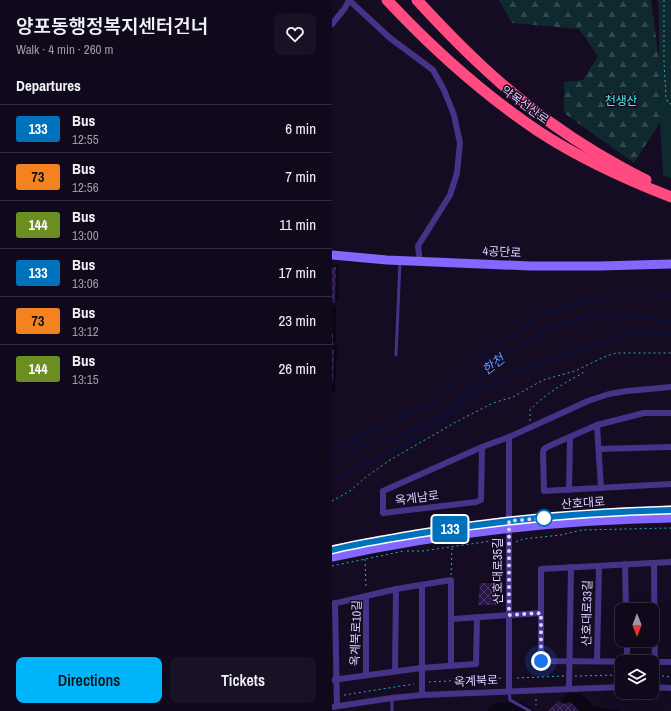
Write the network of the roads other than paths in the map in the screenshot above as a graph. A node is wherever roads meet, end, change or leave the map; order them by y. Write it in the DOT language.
graph roads {
  1 [pos="349,0"];
  2 [pos="387,0"];
  3 [pos="417,0"];
  4 [pos="332,24"];
  5 [pos="644,182"];
  6 [pos="671,190"];
  7 [pos="671,197"];
  8 [pos="332,255"];
  9 [pos="400,261"];
  10 [pos="420,261"];
  11 [pos="671,264"];
  12 [pos="396,355"];
  13 [pos="671,387"];
  14 [pos="671,413"];
  15 [pos="597,425"];
  16 [pos="509,437"];
  17 [pos="570,437"];
  18 [pos="482,446"];
  19 [pos="671,447"];
  20 [pos="599,449"];
  21 [pos="671,484"];
  22 [pos="600,488"];
  23 [pos="569,490"];
  24 [pos="671,510"];
  25 [pos="671,518"];
  26 [pos="509,524"];
  27 [pos="332,550"];
  28 [pos="332,557"];
  29 [pos="671,562"];
  30 [pos="654,563"];
  31 [pos="626,564"];
  32 [pos="598,566"];
  33 [pos="571,567"];
  34 [pos="422,585"];
  35 [pos="396,589"];
  36 [pos="366,596"];
  37 [pos="626,603"];
  38 [pos="333,604"];
  39 [pos="541,613"];
  40 [pos="509,615"];
  41 [pos="477,617"];
  42 [pos="452,619"];
  43 [pos="654,655"];
  44 [pos="569,661"];
  45 [pos="598,661"];
  46 [pos="615,661"];
  47 [pos="659,662"];
  48 [pos="671,662"];
  49 [pos="451,666"];
  50 [pos="421,668"];
  51 [pos="395,672"];
  52 [pos="366,675"];
  53 [pos="334,680"];
  54 [pos="615,687"];
  55 [pos="659,687"];
  56 [pos="671,688"];
  57 [pos="569,689"];
  58 [pos="509,691"];
  59 [pos="422,695"];
  60 [pos="392,698"];
  61 [pos="334,707"];
  62 [pos="392,711"];
  63 [pos="530,711"];
  1 -- 4 [label="street"];
  1 -- 10 [label="street"];
  2 -- 5 [label="highway, 약목선산로"];
  3 -- 5 [label="highway, 약목선산로"];
  5 -- 6 [label="highway, 약목선산로"];
  5 -- 7 [label="highway, 약목선산로"];
  8 -- 9 [label="street, 4공단로"];
  9 -- 10 [label="street, 4공단로"];
  9 -- 12 [label="lane"];
  10 -- 11 [label="street, 4공단로"];
  13 -- 16 [label="street, 옥계남로"];
  14 -- 15 [label="street"];
  15 -- 17 [label="street"];
  15 -- 20 [label="street"];
  16 -- 18 [label="street, 옥계남로"];
  16 -- 26 [label="street"];
  17 -- 23 [label="street"];
  17 -- 23 [label="street"];
  18 -- 18 [label="street, 옥계남로"];
  19 -- 20 [label="street"];
  20 -- 22 [label="street"];
  21 -- 22 [label="street"];
  22 -- 23 [label="street"];
  24 -- 26 [label="street, 산호대로"];
  25 -- 26 [label="street, 산호대로"];
  26 -- 27 [label="street, 산호대로"];
  26 -- 28 [label="street, 산호대로"];
  26 -- 40 [label="street, 산호대로35길"];
  29 -- 30 [label="street, 산호대로33길"];
  30 -- 31 [label="street, 산호대로33길"];
  30 -- 43 [label="street"];
  31 -- 32 [label="street, 산호대로33길"];
  31 -- 37 [label="street"];
  32 -- 33 [label="street, 산호대로33길"];
  32 -- 45 [label="street, 산호대로33길"];
  33 -- 39 [label="street, 산호대로33길"];
  33 -- 44 [label="street, 산호대로33길"];
  34 -- 35 [label="street, 옥계북로10길"];
  34 -- 42 [label="street"];
  34 -- 50 [label="street"];
  35 -- 36 [label="street, 옥계북로10길"];
  35 -- 51 [label="street"];
  36 -- 38 [label="street"];
  36 -- 52 [label="street, 옥계북로10길"];
  38 -- 53 [label="street"];
  39 -- 40 [label="street"];
  39 -- 44 [label="street, 산호대로33길"];
  40 -- 41 [label="street, 산호대로35길"];
  40 -- 58 [label="street, 산호대로35길"];
  41 -- 42 [label="street, 산호대로35길"];
  41 -- 49 [label="street"];
  42 -- 49 [label="street"];
  44 -- 45 [label="street, 산호대로33길"];
  44 -- 57 [label="street, 산호대로33길"];
  45 -- 46 [label="street, 산호대로33길"];
  47 -- 48 [label="street, 산호대로33길"];
  49 -- 50 [label="street"];
  50 -- 51 [label="street, 옥계북로10길"];
  50 -- 59 [label="street"];
  51 -- 52 [label="street, 옥계북로10길"];
  52 -- 53 [label="street, 옥계북로10길"];
  53 -- 61 [label="street"];
  54 -- 57 [label="street, 옥계북로"];
  55 -- 56 [label="street"];
  57 -- 58 [label="street, 옥계북로"];
  58 -- 59 [label="street, 옥계북로"];
  58 -- 63 [label="lane"];
  59 -- 60 [label="street, 옥계북로"];
  60 -- 61 [label="street, 옥계북로"];
  60 -- 62 [label="lane"];
}
